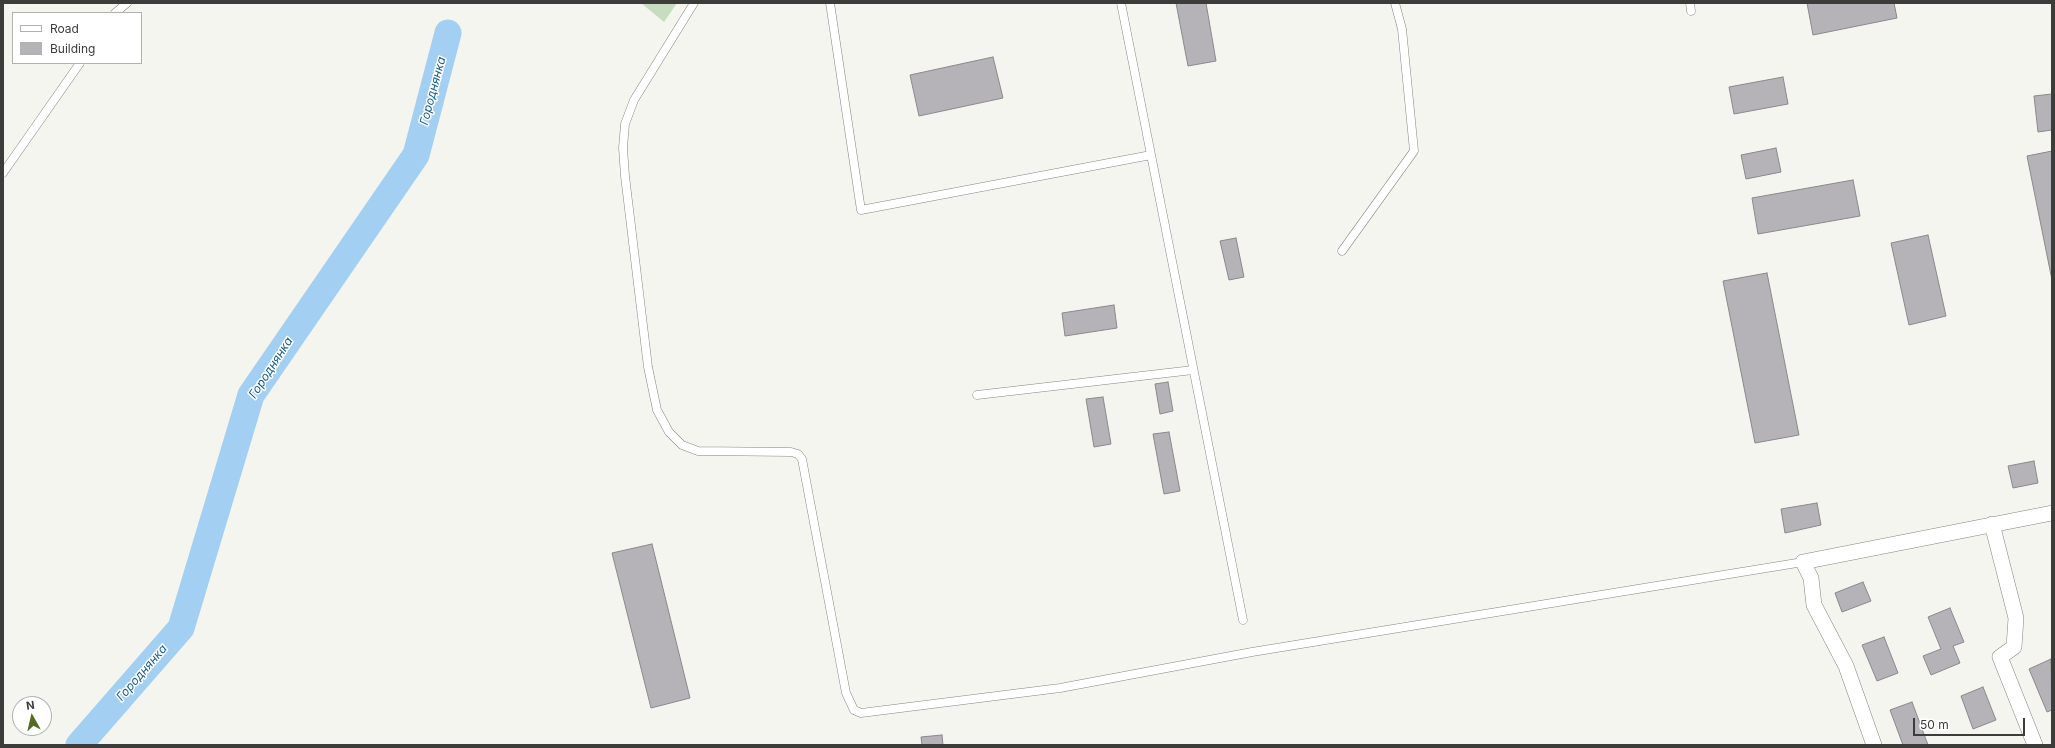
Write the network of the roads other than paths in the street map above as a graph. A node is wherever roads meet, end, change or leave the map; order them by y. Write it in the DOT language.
graph roads {
  1 [pos="127,3"];
  2 [pos="694,3"];
  3 [pos="830,3"];
  4 [pos="1121,3"];
  5 [pos="1394,3"];
  6 [pos="116,12"];
  7 [pos="79,64"];
  8 [pos="1151,155"];
  9 [pos="3,173"];
  10 [pos="1342,251"];
  11 [pos="1193,370"];
  12 [pos="977,395"];
  13 [pos="2052,513"];
  14 [pos="1992,524"];
  15 [pos="1803,562"];
  16 [pos="1243,620"];
  17 [pos="1874,745"];
  18 [pos="2035,745"];
  1 -- 6 [label="lane"];
  2 -- 15 [label="lane"];
  3 -- 8 [label="lane"];
  4 -- 8 [label="lane"];
  5 -- 10 [label="lane"];
  7 -- 9 [label="lane"];
  8 -- 11 [label="lane"];
  11 -- 12 [label="lane"];
  11 -- 16 [label="lane"];
  13 -- 14 [label="street"];
  14 -- 15 [label="street"];
  14 -- 18 [label="street"];
  15 -- 17 [label="street"];
}
